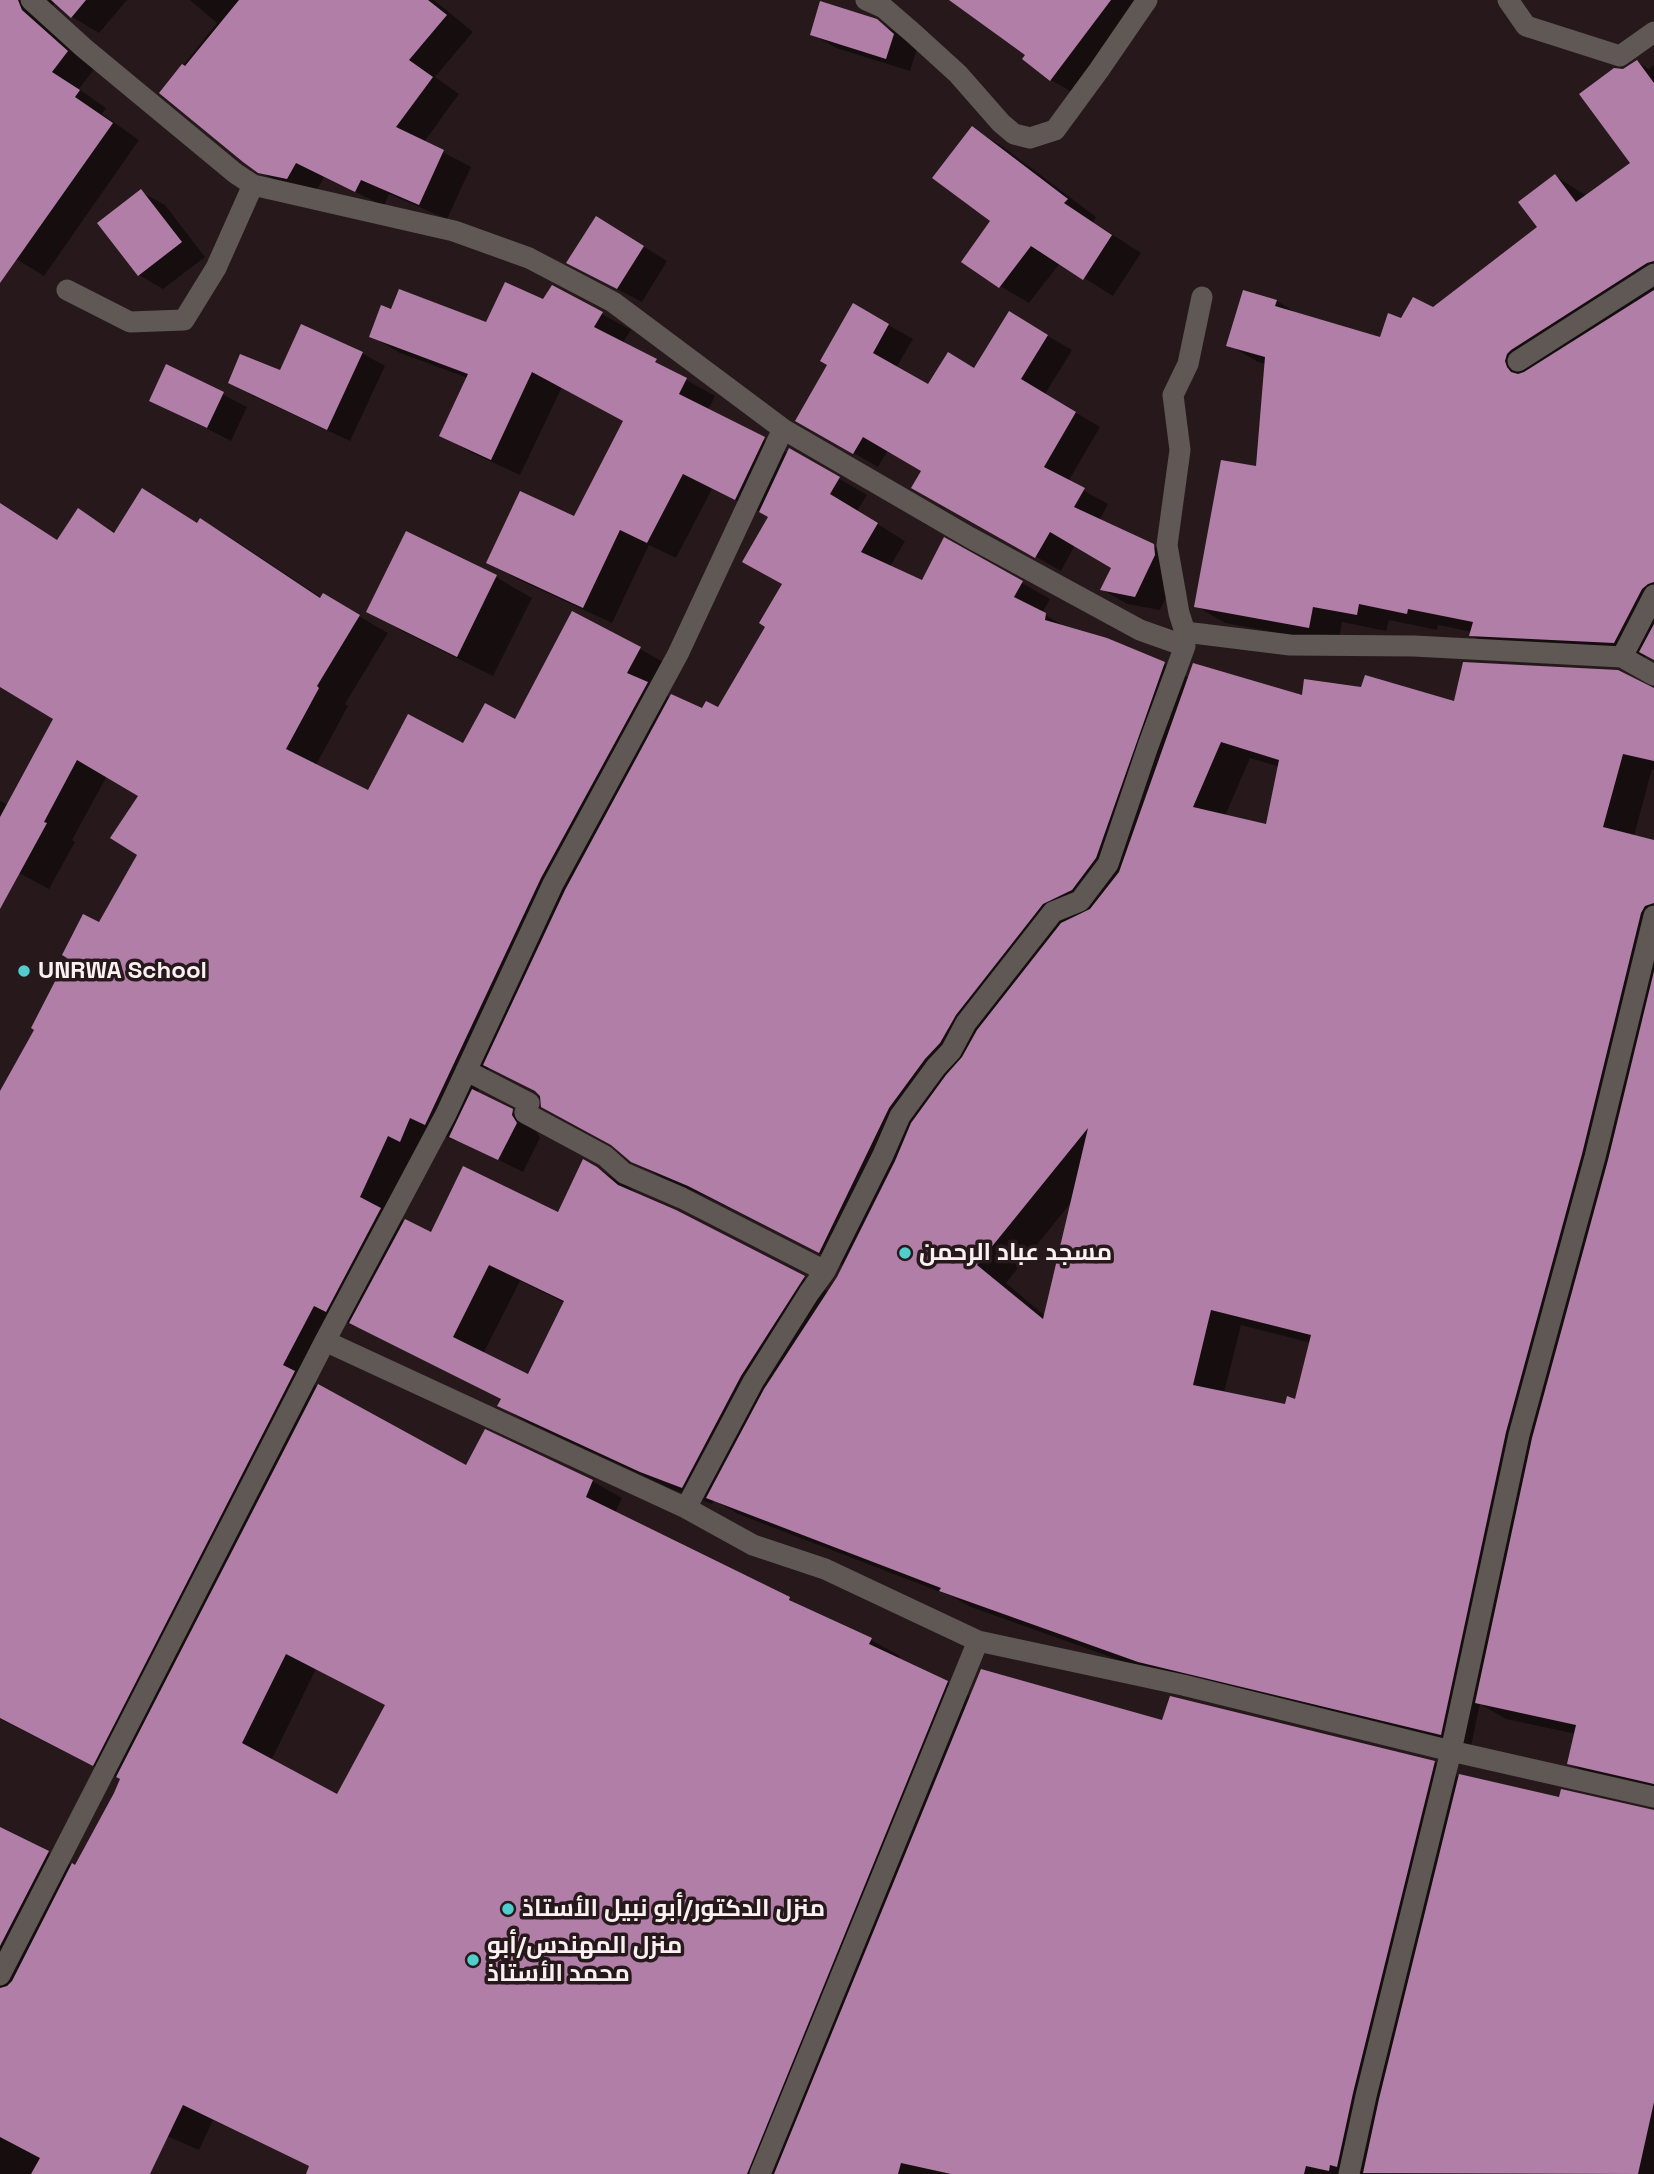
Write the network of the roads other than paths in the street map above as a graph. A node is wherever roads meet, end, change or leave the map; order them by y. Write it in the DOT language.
graph roads {
  1 [pos="30,0"];
  2 [pos="866,0"];
  3 [pos="1147,0"];
  4 [pos="1508,0"];
  5 [pos="1654,32"];
  6 [pos="253,185"];
  7 [pos="1654,274"];
  8 [pos="67,290"];
  9 [pos="1202,297"];
  10 [pos="1518,361"];
  11 [pos="783,429"];
  12 [pos="1654,595"];
  13 [pos="1185,639"];
  14 [pos="1622,657"];
  15 [pos="1654,674"];
  16 [pos="1654,915"];
  17 [pos="467,1071"];
  18 [pos="825,1271"];
  19 [pos="325,1341"];
  20 [pos="685,1508"];
  21 [pos="978,1641"];
  22 [pos="1451,1751"];
  23 [pos="1654,1797"];
  24 [pos="0,1975"];
  25 [pos="760,2174"];
  26 [pos="1349,2174"];
  1 -- 6 [label="street"];
  2 -- 3 [label="street"];
  4 -- 5 [label="street"];
  6 -- 8 [label="street"];
  6 -- 11 [label="street"];
  7 -- 10 [label="street"];
  9 -- 13 [label="street"];
  11 -- 13 [label="street"];
  11 -- 17 [label="street"];
  12 -- 14 [label="street"];
  13 -- 14 [label="street"];
  13 -- 18 [label="street"];
  14 -- 15 [label="street"];
  16 -- 22 [label="street"];
  17 -- 18 [label="street"];
  17 -- 19 [label="street"];
  18 -- 20 [label="street"];
  19 -- 20 [label="street"];
  19 -- 24 [label="street"];
  20 -- 21 [label="street"];
  21 -- 22 [label="street"];
  21 -- 25 [label="street"];
  22 -- 23 [label="street"];
  22 -- 26 [label="street"];
}
